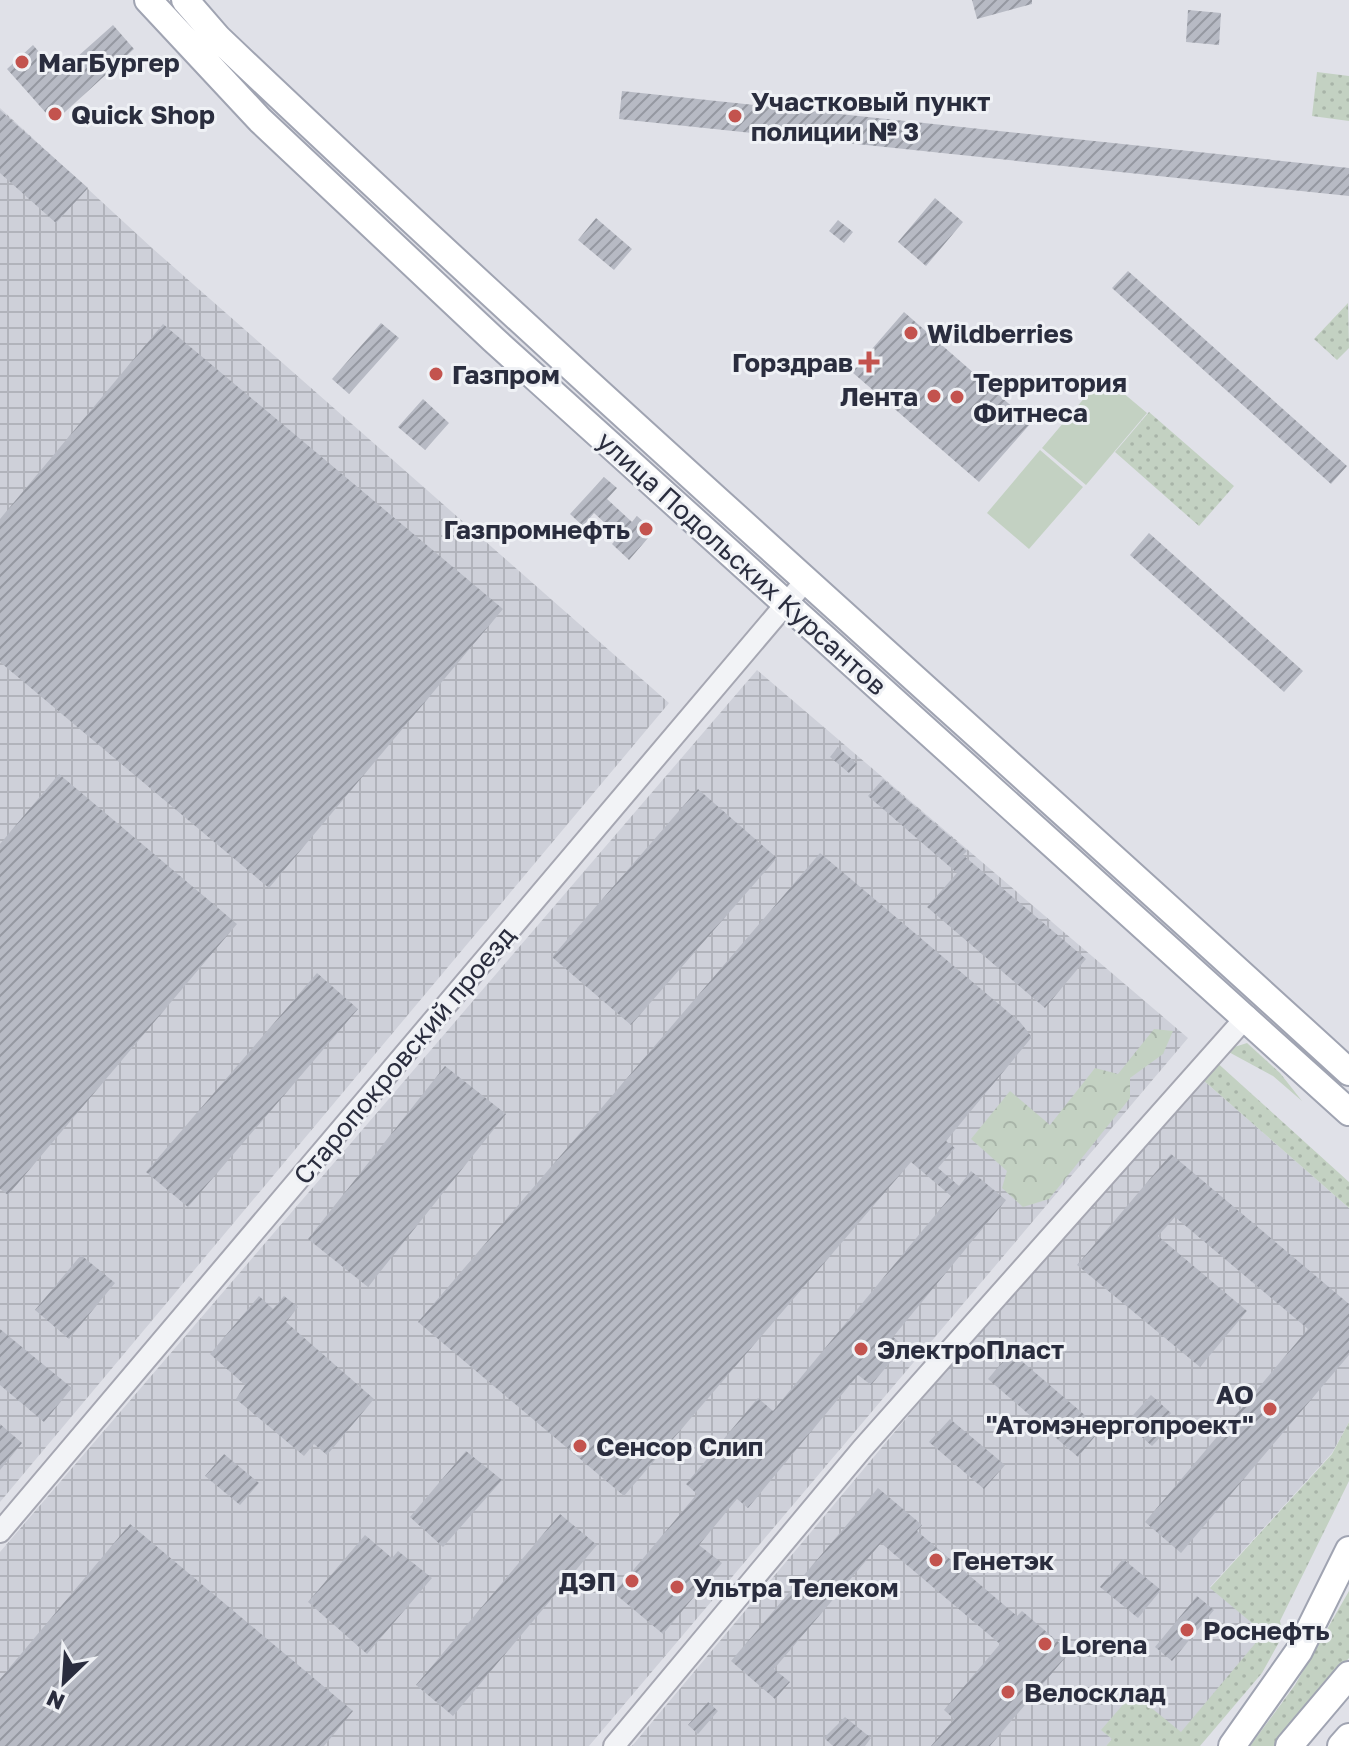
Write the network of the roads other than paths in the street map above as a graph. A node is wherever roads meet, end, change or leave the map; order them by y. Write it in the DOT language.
graph roads {
  1 [pos="148,0"];
  2 [pos="185,0"];
  3 [pos="807,579"];
  4 [pos="786,603"];
  5 [pos="1168,905"];
  6 [pos="1147,928"];
  7 [pos="1227,960"];
  8 [pos="1208,982"];
  9 [pos="1247,1016"];
  10 [pos="1349,1072"];
  11 [pos="1349,1112"];
  12 [pos="0,1532"];
  13 [pos="1349,1550"];
  14 [pos="1349,1675"];
  15 [pos="1349,1737"];
  16 [pos="614,1746"];
  17 [pos="1232,1746"];
  18 [pos="1289,1746"];
  19 [pos="1341,1746"];
  1 -- 4 [label="main road, улица Подольских Курсантов"];
  2 -- 3 [label="main road, улица Подольских Курсантов"];
  3 -- 4 [label="street, Старопокровский проезд"];
  3 -- 5 [label="main road, улица Подольских Курсантов"];
  4 -- 6 [label="main road, улица Подольских Курсантов"];
  4 -- 12 [label="street, Старопокровский проезд"];
  5 -- 6 [label="street"];
  5 -- 7 [label="main road, улица Подольских Курсантов"];
  6 -- 8 [label="main road, улица Подольских Курсантов"];
  7 -- 8 [label="street"];
  7 -- 10 [label="main road, улица Подольских Курсантов"];
  8 -- 9 [label="main road, улица Подольских Курсантов"];
  9 -- 11 [label="main road, улица Подольских Курсантов"];
  9 -- 16 [label="street"];
  13 -- 17 [label="main road"];
  14 -- 18 [label="main road"];
  15 -- 19 [label="main road"];
}
